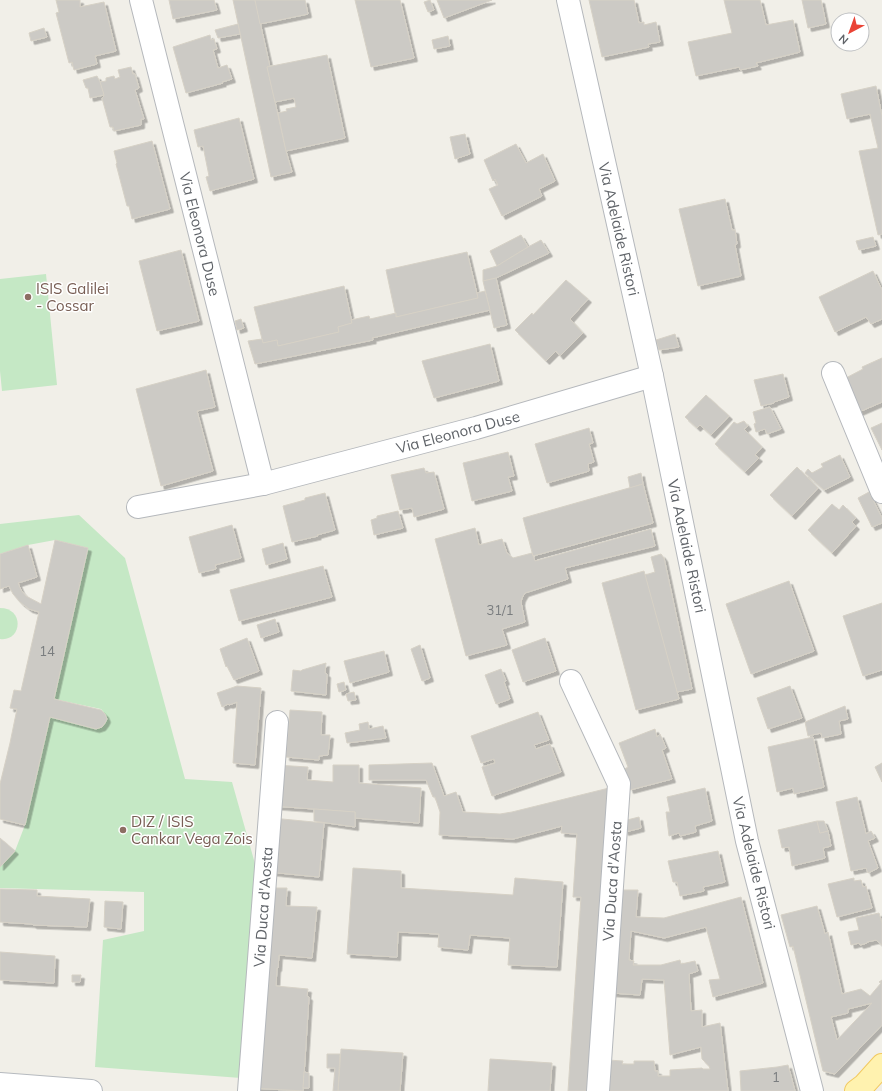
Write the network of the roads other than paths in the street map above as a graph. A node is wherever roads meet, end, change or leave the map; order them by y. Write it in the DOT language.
graph roads {
  1 [pos="141,0"];
  2 [pos="568,0"];
  3 [pos="833,373"];
  4 [pos="652,376"];
  5 [pos="263,484"];
  6 [pos="882,492"];
  7 [pos="138,507"];
  8 [pos="571,681"];
  9 [pos="277,722"];
  10 [pos="882,1065"];
  11 [pos="7,1086"];
  12 [pos="860,1089"];
  13 [pos="91,1091"];
  14 [pos="249,1091"];
  15 [pos="598,1091"];
  16 [pos="812,1091"];
  1 -- 5 [label="street, Via Eleonora Duse"];
  2 -- 4 [label="street, Via Adelaide Ristori"];
  3 -- 6 [label="street"];
  4 -- 5 [label="street, Via Eleonora Duse"];
  4 -- 16 [label="street, Via Adelaide Ristori"];
  5 -- 7 [label="street, Via Eleonora Duse"];
  8 -- 15 [label="street, Via Duca d'Aosta"];
  9 -- 14 [label="street, Via Duca d'Aosta"];
  10 -- 12 [label="main road"];
  11 -- 13 [label="street"];
}
